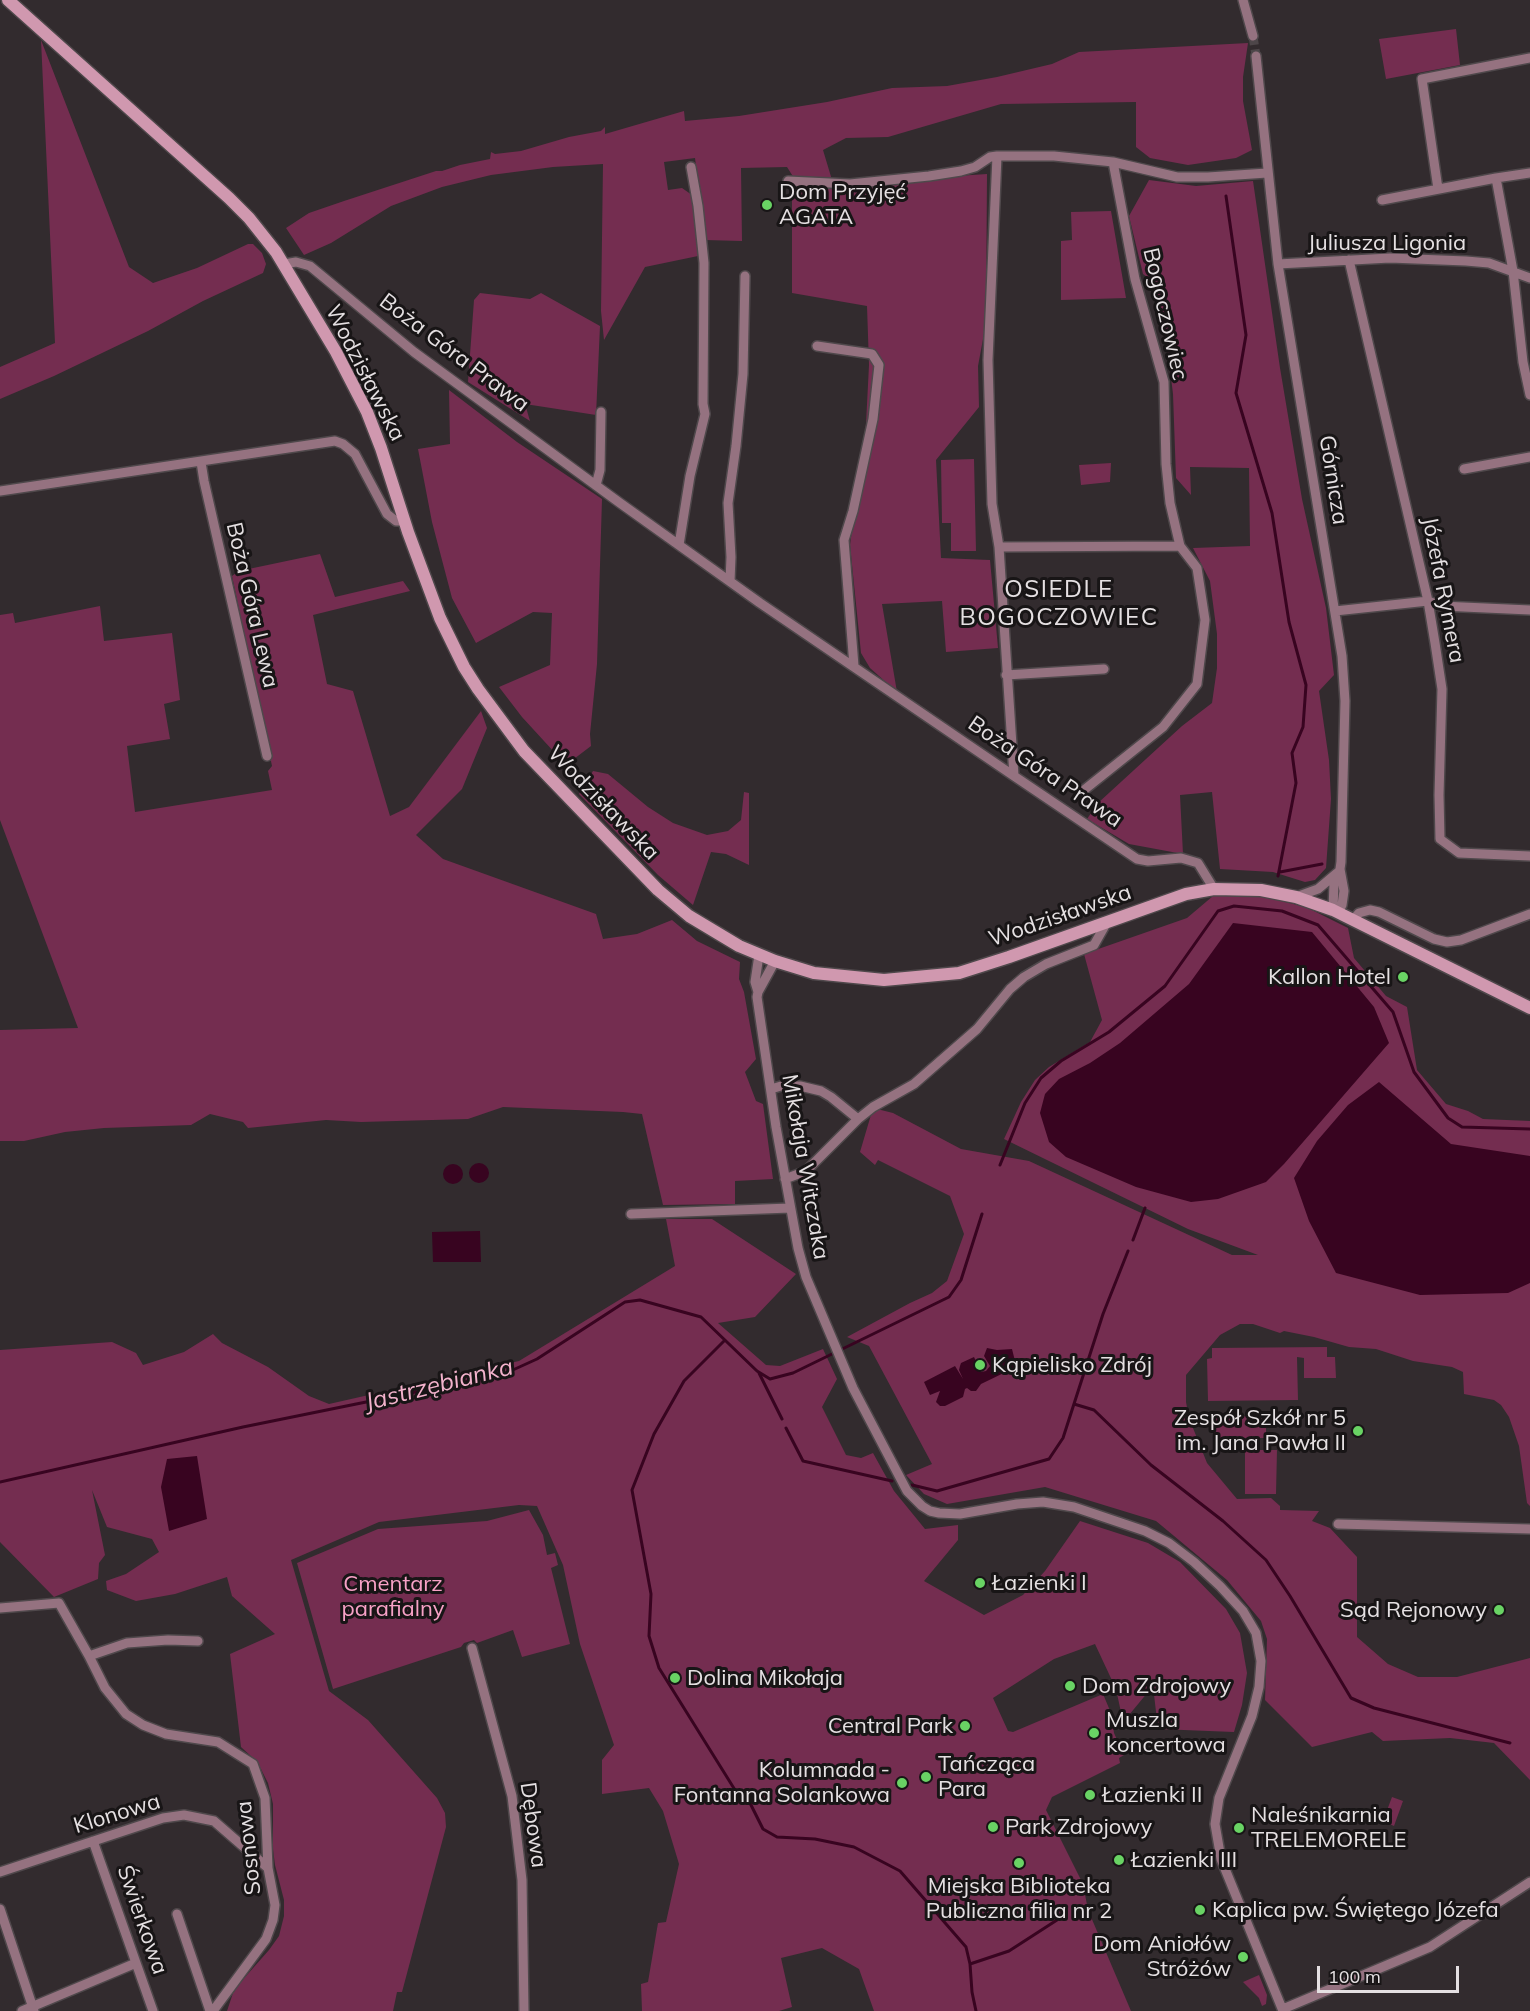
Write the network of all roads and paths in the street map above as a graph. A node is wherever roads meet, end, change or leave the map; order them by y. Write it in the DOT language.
graph roads {
  1 [pos="9,0"];
  2 [pos="1243,0"];
  3 [pos="1253,36"];
  4 [pos="1256,56"];
  5 [pos="1530,58"];
  6 [pos="994,157"];
  7 [pos="1113,162"];
  8 [pos="691,167"];
  9 [pos="1267,173"];
  10 [pos="1530,173"];
  11 [pos="1496,178"];
  12 [pos="788,181"];
  13 [pos="1438,189"];
  14 [pos="1382,200"];
  15 [pos="1349,260"];
  16 [pos="284,264"];
  17 [pos="1278,264"];
  18 [pos="1513,271"];
  19 [pos="745,276"];
  20 [pos="1530,278"];
  21 [pos="817,346"];
  22 [pos="1530,395"];
  23 [pos="601,412"];
  24 [pos="1530,458"];
  25 [pos="201,462"];
  26 [pos="1464,469"];
  27 [pos="596,485"];
  28 [pos="0,491"];
  29 [pos="404,521"];
  30 [pos="679,545"];
  31 [pos="1180,546"];
  32 [pos="999,547"];
  33 [pos="730,581"];
  34 [pos="1428,601"];
  35 [pos="1530,610"];
  36 [pos="1335,611"];
  37 [pos="855,666"];
  38 [pos="1104,669"];
  39 [pos="1006,675"];
  40 [pos="267,756"];
  41 [pos="1014,776"];
  42 [pos="1084,790"];
  43 [pos="1530,856"];
  44 [pos="1340,869"];
  45 [pos="1214,889"];
  46 [pos="1296,897"];
  47 [pos="1336,912"];
  48 [pos="1530,914"];
  49 [pos="1353,920"];
  50 [pos="1107,922"];
  51 [pos="759,955"];
  52 [pos="775,961"];
  53 [pos="758,992"];
  54 [pos="1530,1006"];
  55 [pos="771,1089"];
  56 [pos="858,1119"];
  57 [pos="785,1179"];
  58 [pos="790,1208"];
  59 [pos="631,1214"];
  60 [pos="1338,1524"];
  61 [pos="1530,1529"];
  62 [pos="0,1608"];
  63 [pos="198,1641"];
  64 [pos="472,1648"];
  65 [pos="89,1656"];
  66 [pos="93,1841"];
  67 [pos="268,1868"];
  68 [pos="0,1872"];
  69 [pos="1530,1882"];
  70 [pos="0,1909"];
  71 [pos="177,1914"];
  72 [pos="136,1963"];
  73 [pos="33,2009"];
  74 [pos="1283,2010"];
  75 [pos="22,2011"];
  76 [pos="153,2011"];
  77 [pos="212,2011"];
  78 [pos="524,2011"];
  1 -- 16 [label="main road, Wodzisławska"];
  2 -- 3 [label="street"];
  4 -- 9 [label="street, Górnicza"];
  5 -- 13 [label="street"];
  6 -- 7 [label="street"];
  6 -- 12 [label="street"];
  6 -- 32 [label="street"];
  7 -- 9 [label="street"];
  7 -- 31 [label="street, Bogoczowiec"];
  8 -- 30 [label="street"];
  9 -- 17 [label="street, Górnicza"];
  10 -- 11 [label="street"];
  11 -- 13 [label="street"];
  11 -- 18 [label="street"];
  13 -- 14 [label="street"];
  15 -- 17 [label="street, Juliusza Ligonia"];
  15 -- 18 [label="street, Juliusza Ligonia"];
  15 -- 34 [label="street, Józefa Rymera"];
  16 -- 27 [label="street, Boża Góra Prawa"];
  16 -- 29 [label="main road, Wodzisławska"];
  17 -- 36 [label="street, Górnicza"];
  18 -- 20 [label="street, Juliusza Ligonia"];
  18 -- 22 [label="street"];
  19 -- 33 [label="street"];
  21 -- 37 [label="street"];
  23 -- 27 [label="street"];
  24 -- 26 [label="street"];
  25 -- 28 [label="street"];
  25 -- 29 [label="street"];
  25 -- 40 [label="street, Boża Góra Lewa"];
  27 -- 30 [label="street, Boża Góra Prawa"];
  29 -- 51 [label="main road, Wodzisławska"];
  30 -- 33 [label="street, Boża Góra Prawa"];
  31 -- 32 [label="street"];
  31 -- 42 [label="street, Bogoczowiec"];
  32 -- 39 [label="street"];
  33 -- 37 [label="street, Boża Góra Prawa"];
  34 -- 35 [label="street"];
  34 -- 36 [label="street"];
  34 -- 43 [label="street, Józefa Rymera"];
  36 -- 44 [label="street, Górnicza"];
  37 -- 41 [label="street, Boża Góra Prawa"];
  38 -- 39 [label="street"];
  39 -- 41 [label="street"];
  41 -- 45 [label="street, Boża Góra Prawa"];
  44 -- 46 [label="street"];
  44 -- 47 [label="street, Górnicza"];
  45 -- 46 [label="main road, Wodzisławska"];
  45 -- 50 [label="main road, Wodzisławska"];
  46 -- 47 [label="main road, Wodzisławska"];
  47 -- 49 [label="main road, Wodzisławska"];
  48 -- 49 [label="street"];
  49 -- 54 [label="main road, Wodzisławska"];
  50 -- 52 [label="main road, Wodzisławska"];
  50 -- 56 [label="street"];
  51 -- 52 [label="main road, Wodzisławska"];
  51 -- 53 [label="street, Mikołaja Witczaka"];
  52 -- 53 [label="street"];
  53 -- 55 [label="street, Mikołaja Witczaka"];
  55 -- 56 [label="street"];
  55 -- 57 [label="street, Mikołaja Witczaka"];
  56 -- 57 [label="street"];
  57 -- 58 [label="street, Mikołaja Witczaka"];
  58 -- 59 [label="street"];
  58 -- 74 [label="street, Mikołaja Witczaka"];
  60 -- 61 [label="street"];
  62 -- 65 [label="street, Sosnowa"];
  63 -- 65 [label="street"];
  64 -- 78 [label="street, Dębowa"];
  65 -- 67 [label="street, Sosnowa"];
  66 -- 67 [label="street, Klonowa"];
  66 -- 68 [label="street, Klonowa"];
  66 -- 72 [label="street, Świerkowa"];
  67 -- 77 [label="street, Sosnowa"];
  69 -- 74 [label="street"];
  70 -- 73 [label="street"];
  71 -- 77 [label="street"];
  72 -- 73 [label="street"];
  72 -- 76 [label="street, Świerkowa"];
  73 -- 75 [label="street"];
}
